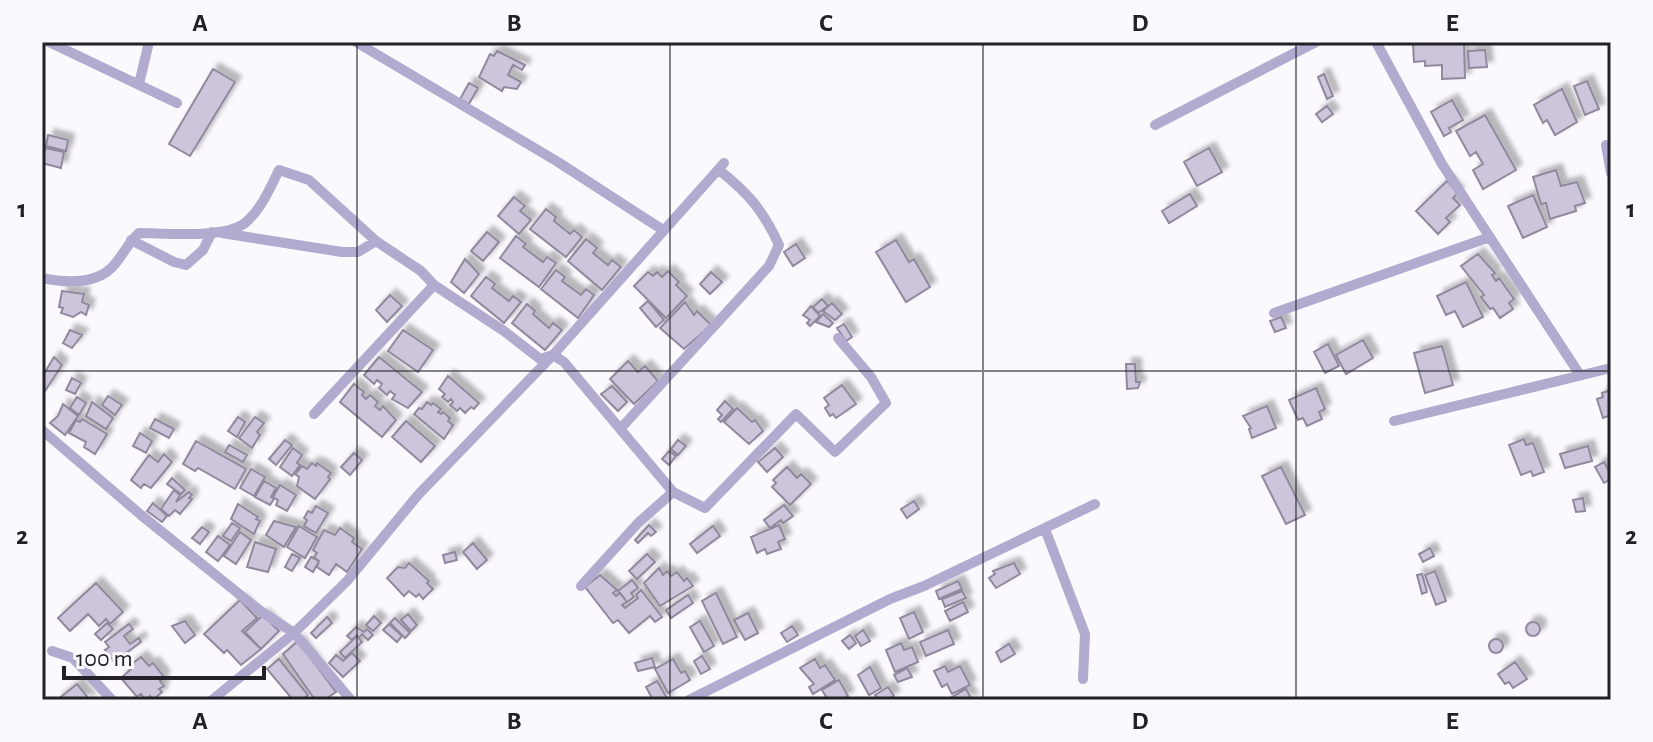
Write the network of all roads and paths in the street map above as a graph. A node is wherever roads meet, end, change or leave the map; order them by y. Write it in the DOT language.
graph roads {
  1 [pos="49,42"];
  2 [pos="149,42"];
  3 [pos="356,42"];
  4 [pos="1316,42"];
  5 [pos="1376,42"];
  6 [pos="139,84"];
  7 [pos="177,103"];
  8 [pos="1155,125"];
  9 [pos="1606,145"];
  10 [pos="1611,173"];
  11 [pos="663,230"];
  12 [pos="214,232"];
  13 [pos="1490,237"];
  14 [pos="131,240"];
  15 [pos="376,241"];
  16 [pos="42,278"];
  17 [pos="434,285"];
  18 [pos="1274,313"];
  19 [pos="838,338"];
  20 [pos="553,355"];
  21 [pos="1611,368"];
  22 [pos="1580,375"];
  23 [pos="314,414"];
  24 [pos="1394,421"];
  25 [pos="621,428"];
  26 [pos="42,430"];
  27 [pos="673,492"];
  28 [pos="1095,504"];
  29 [pos="1045,529"];
  30 [pos="581,586"];
  31 [pos="294,633"];
  32 [pos="52,651"];
  33 [pos="1083,679"];
  34 [pos="112,700"];
  35 [pos="212,700"];
  36 [pos="351,700"];
  37 [pos="689,700"];
  1 -- 6 [label="street"];
  2 -- 6 [label="street"];
  3 -- 11 [label="street"];
  4 -- 8 [label="street"];
  5 -- 13 [label="street"];
  6 -- 7 [label="street"];
  9 -- 10 [label="street"];
  11 -- 20 [label="street"];
  11 -- 25 [label="street"];
  12 -- 14 [label="street"];
  12 -- 14 [label="street"];
  12 -- 15 [label="street"];
  12 -- 15 [label="street"];
  13 -- 18 [label="street"];
  13 -- 22 [label="street"];
  14 -- 16 [label="street"];
  15 -- 17 [label="street"];
  17 -- 20 [label="street"];
  17 -- 23 [label="street"];
  19 -- 27 [label="street"];
  20 -- 25 [label="street"];
  20 -- 31 [label="street"];
  21 -- 22 [label="street"];
  22 -- 24 [label="street"];
  25 -- 27 [label="street"];
  26 -- 31 [label="street"];
  27 -- 30 [label="street"];
  28 -- 29 [label="street"];
  29 -- 33 [label="street"];
  29 -- 37 [label="street"];
  31 -- 35 [label="street"];
  31 -- 36 [label="street"];
  32 -- 34 [label="street"];
}
